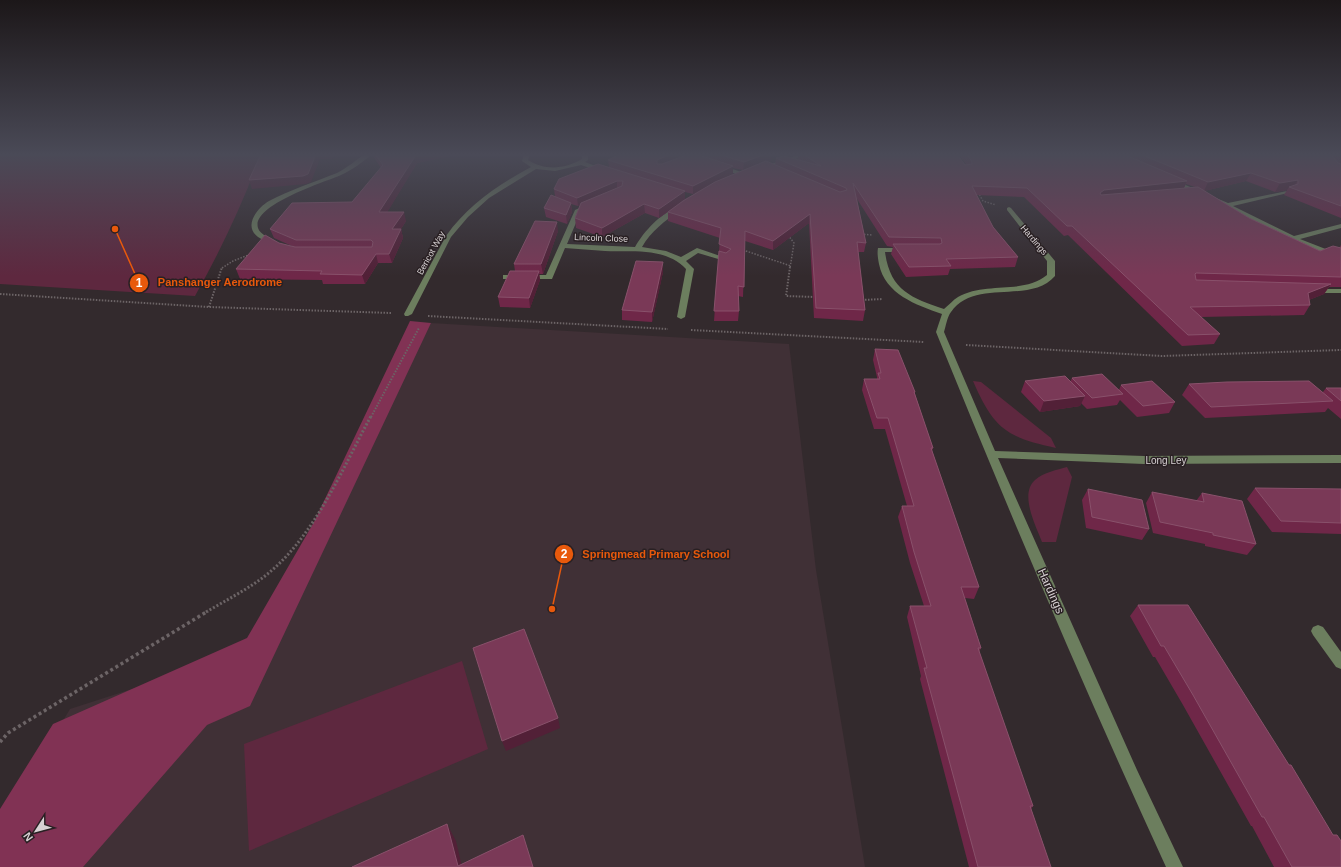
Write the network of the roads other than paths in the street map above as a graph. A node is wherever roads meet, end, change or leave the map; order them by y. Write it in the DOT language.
graph roads {
  1 [pos="291,194"];
  2 [pos="490,194"];
  3 [pos="1203,194"];
  4 [pos="1273,194"];
  5 [pos="601,200"];
  6 [pos="1227,204"];
  7 [pos="571,207"];
  8 [pos="681,207"];
  9 [pos="578,210"];
  10 [pos="1009,210"];
  11 [pos="1341,226"];
  12 [pos="1294,238"];
  13 [pos="278,245"];
  14 [pos="563,246"];
  15 [pos="638,248"];
  16 [pos="911,250"];
  17 [pos="1341,257"];
  18 [pos="725,259"];
  19 [pos="682,260"];
  20 [pos="506,277"];
  21 [pos="1305,290"];
  22 [pos="1341,291"];
  23 [pos="945,312"];
  24 [pos="408,314"];
  25 [pos="681,316"];
  26 [pos="991,454"];
  27 [pos="1341,459"];
  28 [pos="1318,631"];
  29 [pos="1341,663"];
  30 [pos="1175,867"];
  1 -- 13 [label="street"];
  2 -- 24 [label="street, Bericot Way"];
  3 -- 6 [label="street"];
  4 -- 6 [label="street"];
  5 -- 9 [label="street"];
  6 -- 12 [label="street"];
  7 -- 9 [label="street"];
  8 -- 15 [label="street, Lincoln Close"];
  9 -- 14 [label="street, Lincoln Close"];
  10 -- 23 [label="street, Hardings"];
  11 -- 12 [label="street"];
  12 -- 17 [label="street"];
  14 -- 15 [label="street, Lincoln Close"];
  14 -- 20 [label="street, Lincoln Close"];
  15 -- 19 [label="street, Lincoln Close"];
  16 -- 23 [label="street"];
  18 -- 19 [label="street"];
  19 -- 25 [label="street"];
  21 -- 22 [label="street"];
  23 -- 26 [label="street, Hardings"];
  26 -- 27 [label="street, Long Ley"];
  26 -- 30 [label="street, Hardings"];
  28 -- 29 [label="street"];
}
